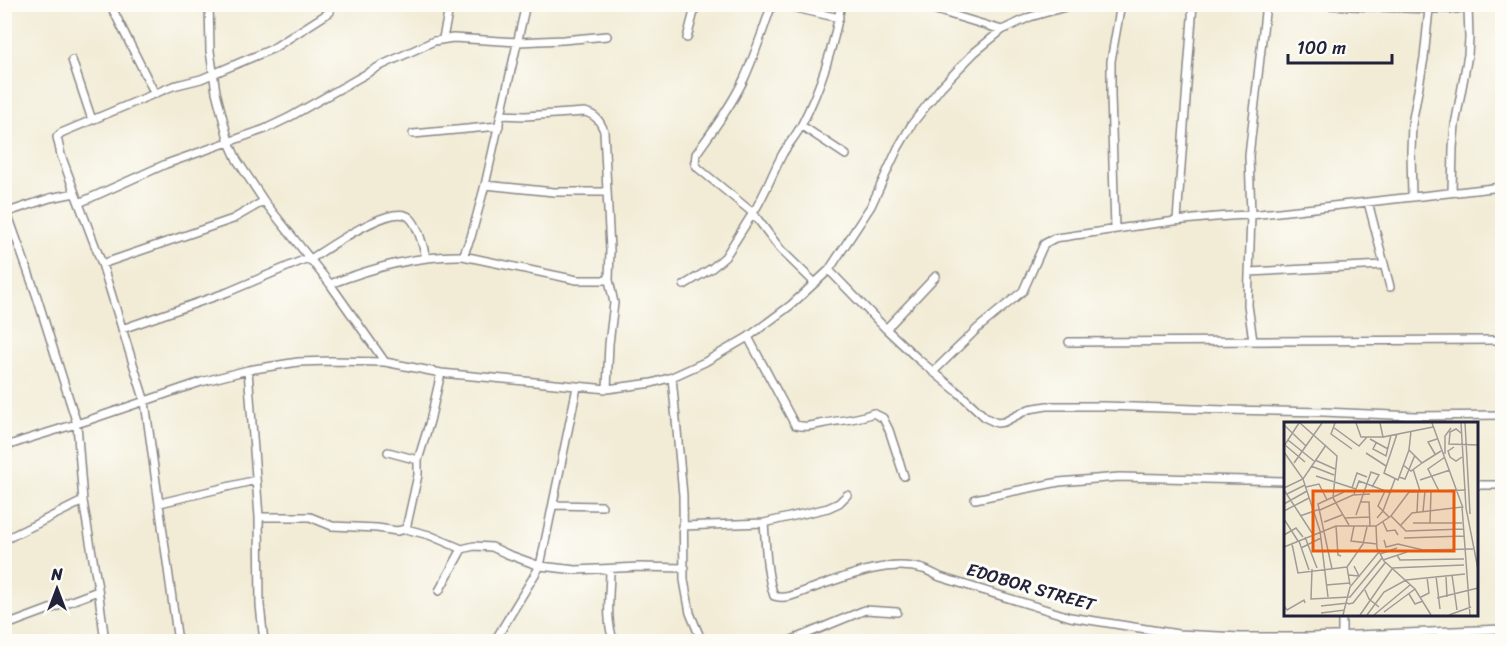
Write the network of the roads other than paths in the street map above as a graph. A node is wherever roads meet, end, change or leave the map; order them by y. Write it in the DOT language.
graph roads {
  1 [pos="110,4"];
  2 [pos="209,4"];
  3 [pos="450,4"];
  4 [pos="526,4"];
  5 [pos="696,4"];
  6 [pos="772,4"];
  7 [pos="778,4"];
  8 [pos="841,4"];
  9 [pos="916,4"];
  10 [pos="1121,4"];
  11 [pos="1193,4"];
  12 [pos="1266,4"];
  13 [pos="1300,4"];
  14 [pos="1481,4"];
  15 [pos="1074,5"];
  16 [pos="1341,5"];
  17 [pos="1468,7"];
  18 [pos="1429,9"];
  19 [pos="330,12"];
  20 [pos="838,18"];
  21 [pos="1002,30"];
  22 [pos="607,36"];
  23 [pos="443,38"];
  24 [pos="687,38"];
  25 [pos="518,42"];
  26 [pos="72,60"];
  27 [pos="212,74"];
  28 [pos="155,94"];
  29 [pos="502,115"];
  30 [pos="92,120"];
  31 [pos="499,126"];
  32 [pos="802,126"];
  33 [pos="413,134"];
  34 [pos="229,142"];
  35 [pos="846,155"];
  36 [pos="486,185"];
  37 [pos="1503,187"];
  38 [pos="606,192"];
  39 [pos="1452,192"];
  40 [pos="75,193"];
  41 [pos="1412,197"];
  42 [pos="264,201"];
  43 [pos="1368,202"];
  44 [pos="79,203"];
  45 [pos="4,204"];
  46 [pos="6,213"];
  47 [pos="753,213"];
  48 [pos="1251,215"];
  49 [pos="1178,220"];
  50 [pos="1115,229"];
  51 [pos="463,256"];
  52 [pos="426,257"];
  53 [pos="309,259"];
  54 [pos="102,264"];
  55 [pos="1384,265"];
  56 [pos="829,270"];
  57 [pos="1249,272"];
  58 [pos="936,276"];
  59 [pos="609,280"];
  60 [pos="815,283"];
  61 [pos="330,284"];
  62 [pos="684,285"];
  63 [pos="1390,287"];
  64 [pos="122,329"];
  65 [pos="886,329"];
  66 [pos="748,337"];
  67 [pos="1503,340"];
  68 [pos="1253,341"];
  69 [pos="1069,342"];
  70 [pos="385,362"];
  71 [pos="248,370"];
  72 [pos="933,372"];
  73 [pos="441,373"];
  74 [pos="672,377"];
  75 [pos="577,387"];
  76 [pos="607,389"];
  77 [pos="145,402"];
  78 [pos="1503,415"];
  79 [pos="77,424"];
  80 [pos="4,447"];
  81 [pos="388,452"];
  82 [pos="418,460"];
  83 [pos="904,476"];
  84 [pos="256,480"];
  85 [pos="1284,481"];
  86 [pos="1477,485"];
  87 [pos="1503,485"];
  88 [pos="847,495"];
  89 [pos="975,499"];
  90 [pos="83,501"];
  91 [pos="160,503"];
  92 [pos="553,505"];
  93 [pos="602,506"];
  94 [pos="259,517"];
  95 [pos="764,523"];
  96 [pos="682,526"];
  97 [pos="406,529"];
  98 [pos="4,540"];
  99 [pos="462,549"];
  100 [pos="540,566"];
  101 [pos="684,568"];
  102 [pos="610,569"];
  103 [pos="98,591"];
  104 [pos="440,591"];
  105 [pos="897,612"];
  106 [pos="1342,616"];
  107 [pos="4,626"];
  108 [pos="1503,629"];
  109 [pos="1342,635"];
  110 [pos="105,642"];
  111 [pos="178,642"];
  112 [pos="264,642"];
  113 [pos="494,642"];
  114 [pos="614,642"];
  115 [pos="702,642"];
  116 [pos="787,642"];
  1 -- 28 [label="street"];
  2 -- 27 [label="street"];
  3 -- 23 [label="street"];
  4 -- 25 [label="street"];
  5 -- 24 [label="street"];
  6 -- 47 [label="street"];
  7 -- 20 [label="street"];
  8 -- 20 [label="street"];
  9 -- 21 [label="street"];
  10 -- 50 [label="street"];
  11 -- 49 [label="street"];
  12 -- 48 [label="street"];
  13 -- 16 [label="street"];
  14 -- 17 [label="street"];
  15 -- 21 [label="street"];
  16 -- 18 [label="street"];
  17 -- 18 [label="street"];
  17 -- 39 [label="street"];
  18 -- 41 [label="street"];
  19 -- 27 [label="street"];
  20 -- 32 [label="street"];
  21 -- 56 [label="street"];
  22 -- 25 [label="street"];
  23 -- 25 [label="street"];
  23 -- 34 [label="street"];
  25 -- 29 [label="street"];
  26 -- 30 [label="street"];
  27 -- 28 [label="street"];
  27 -- 34 [label="street"];
  28 -- 30 [label="street"];
  29 -- 31 [label="street"];
  29 -- 38 [label="street"];
  30 -- 40 [label="street"];
  31 -- 33 [label="street"];
  31 -- 36 [label="street"];
  32 -- 35 [label="street"];
  32 -- 47 [label="street"];
  34 -- 42 [label="street"];
  34 -- 44 [label="street"];
  36 -- 38 [label="street"];
  36 -- 51 [label="street"];
  37 -- 39 [label="street"];
  38 -- 59 [label="street"];
  39 -- 41 [label="street"];
  40 -- 44 [label="street"];
  40 -- 46 [label="street"];
  41 -- 43 [label="street"];
  42 -- 53 [label="street"];
  42 -- 54 [label="street"];
  43 -- 48 [label="street"];
  43 -- 55 [label="street"];
  44 -- 54 [label="street"];
  45 -- 46 [label="street"];
  46 -- 79 [label="street"];
  47 -- 60 [label="street"];
  47 -- 62 [label="street"];
  48 -- 49 [label="street"];
  48 -- 57 [label="street"];
  49 -- 50 [label="street"];
  50 -- 72 [label="street"];
  51 -- 52 [label="street"];
  51 -- 59 [label="street"];
  52 -- 53 [label="street"];
  52 -- 61 [label="street"];
  53 -- 61 [label="street"];
  53 -- 64 [label="street"];
  54 -- 64 [label="street"];
  55 -- 57 [label="street"];
  55 -- 63 [label="street"];
  56 -- 60 [label="street"];
  56 -- 65 [label="street"];
  57 -- 68 [label="street"];
  58 -- 65 [label="street"];
  59 -- 76 [label="street"];
  60 -- 66 [label="street"];
  61 -- 70 [label="street"];
  64 -- 77 [label="street"];
  65 -- 72 [label="street"];
  66 -- 74 [label="street"];
  66 -- 83 [label="street"];
  67 -- 68 [label="street"];
  68 -- 69 [label="street"];
  70 -- 71 [label="street"];
  70 -- 73 [label="street"];
  71 -- 77 [label="street"];
  71 -- 84 [label="street"];
  72 -- 78 [label="street"];
  73 -- 75 [label="street"];
  73 -- 82 [label="street"];
  74 -- 76 [label="street"];
  74 -- 96 [label="street"];
  75 -- 76 [label="street"];
  75 -- 92 [label="street"];
  77 -- 79 [label="street"];
  77 -- 91 [label="street"];
  79 -- 80 [label="street"];
  79 -- 90 [label="street"];
  81 -- 82 [label="street"];
  82 -- 97 [label="street"];
  84 -- 91 [label="street"];
  84 -- 94 [label="street"];
  85 -- 89 [label="street"];
  86 -- 87 [label="street"];
  88 -- 95 [label="street"];
  90 -- 98 [label="street"];
  90 -- 103 [label="street"];
  91 -- 111 [label="street"];
  92 -- 93 [label="street"];
  92 -- 100 [label="street"];
  94 -- 97 [label="street"];
  94 -- 112 [label="street"];
  95 -- 96 [label="street"];
  95 -- 109 [label="street, EDOBOR STREET"];
  96 -- 101 [label="street"];
  97 -- 99 [label="street"];
  99 -- 100 [label="street"];
  99 -- 104 [label="street"];
  100 -- 102 [label="street"];
  100 -- 113 [label="street"];
  101 -- 102 [label="street"];
  101 -- 115 [label="street"];
  102 -- 114 [label="street"];
  103 -- 107 [label="street"];
  103 -- 110 [label="street"];
  105 -- 116 [label="street"];
  106 -- 109 [label="street"];
  108 -- 109 [label="street, EDOBOR STREET"];
}
